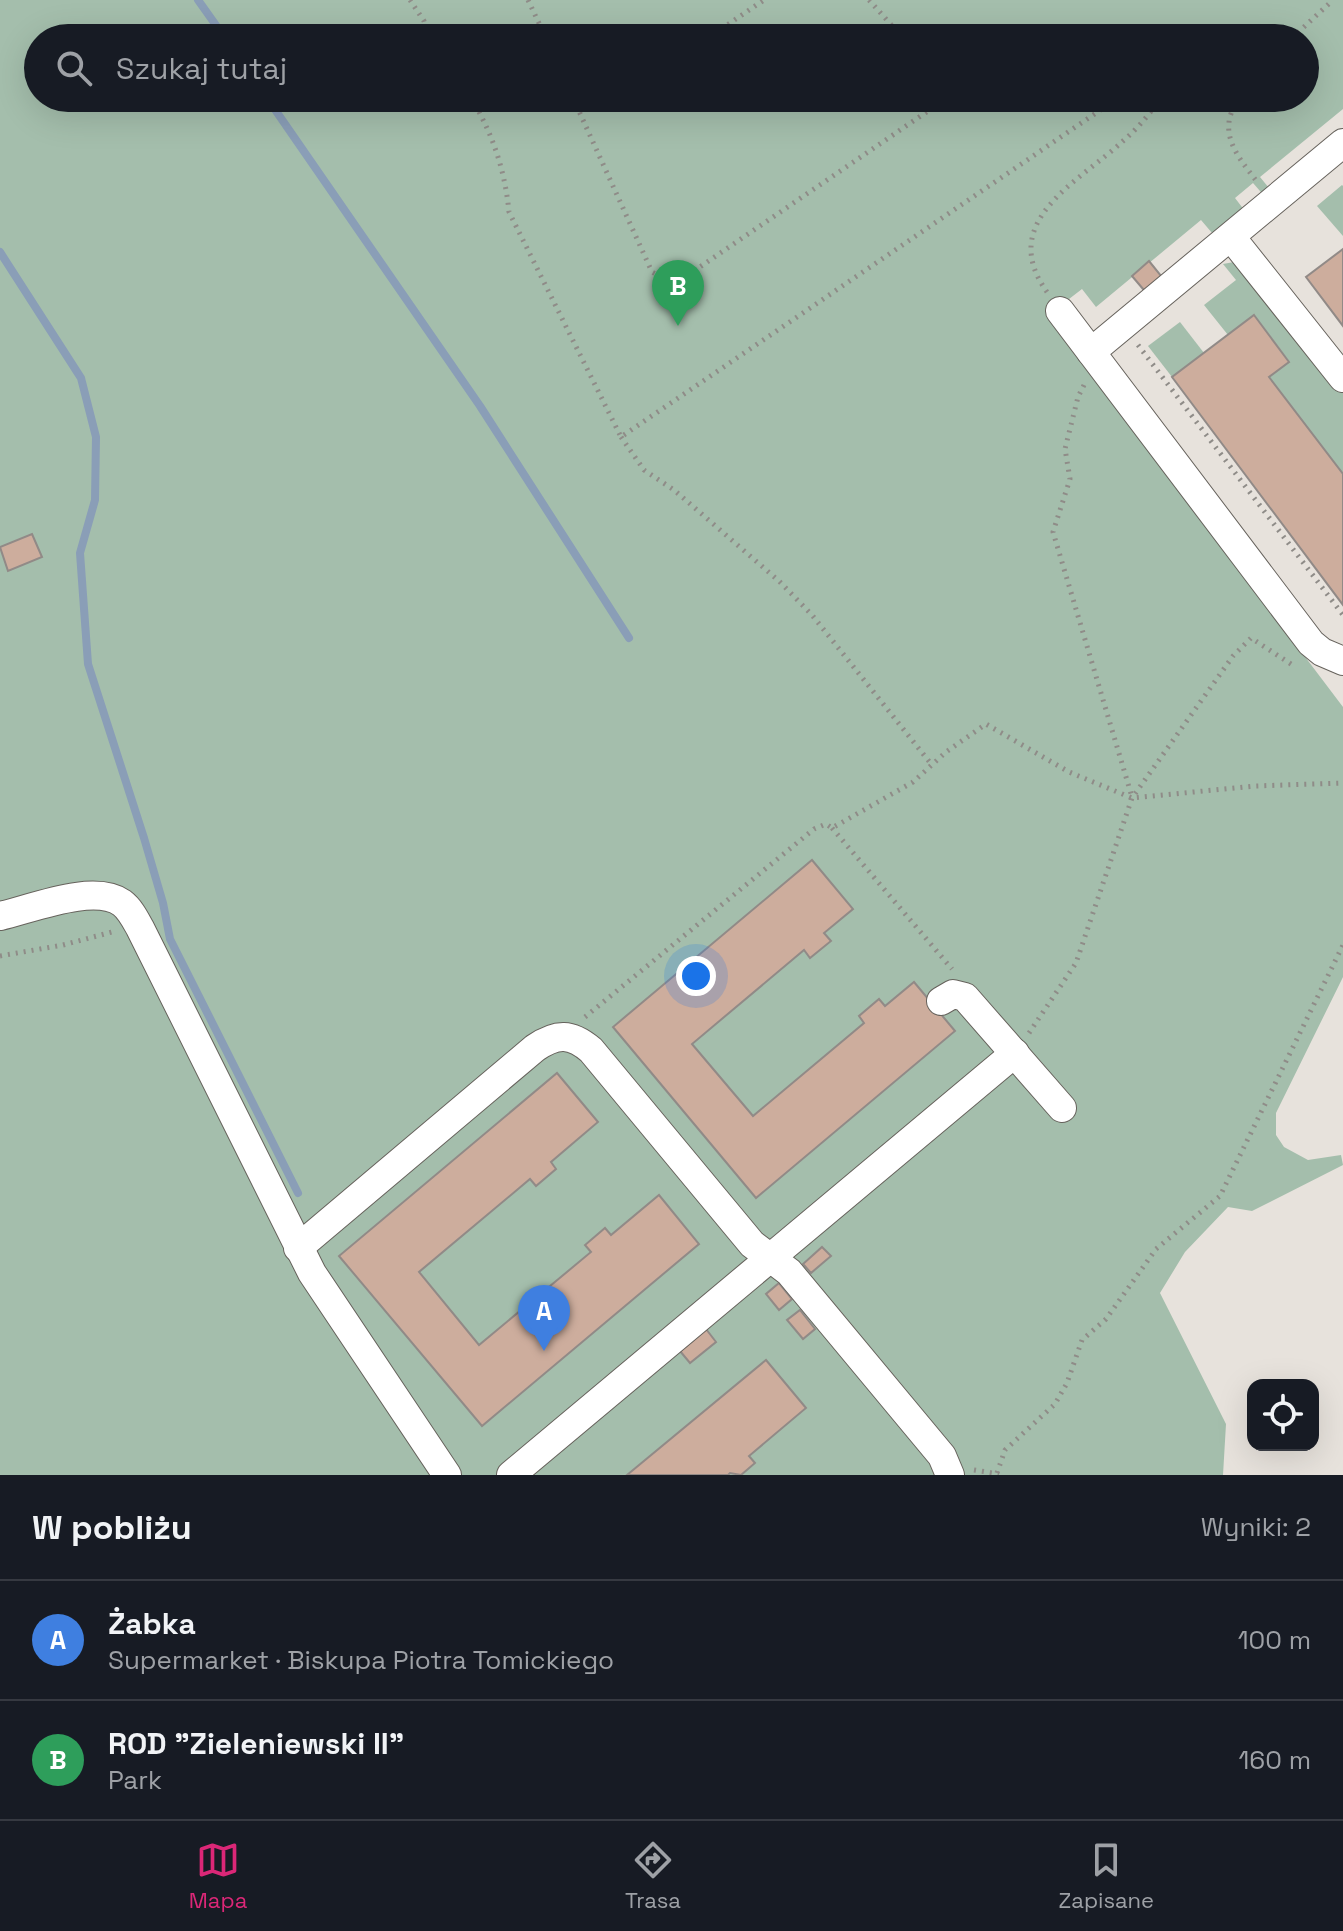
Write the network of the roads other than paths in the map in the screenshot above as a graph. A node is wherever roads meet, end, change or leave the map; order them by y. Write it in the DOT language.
graph roads {
  1 [pos="1343,143"];
  2 [pos="1231,237"];
  3 [pos="1060,311"];
  4 [pos="1096,359"];
  5 [pos="1343,378"];
  6 [pos="1343,661"];
  7 [pos="0,916"];
  8 [pos="950,997"];
  9 [pos="1015,1053"];
  10 [pos="1062,1108"];
  11 [pos="298,1248"];
  12 [pos="771,1258"];
  13 [pos="946,1465"];
  14 [pos="447,1475"];
  15 [pos="511,1475"];
  1 -- 2 [label="street"];
  2 -- 4 [label="street"];
  2 -- 5 [label="street"];
  3 -- 4 [label="street"];
  4 -- 6 [label="street"];
  7 -- 11 [label="street"];
  8 -- 9 [label="street"];
  9 -- 10 [label="street"];
  9 -- 12 [label="street"];
  11 -- 12 [label="street"];
  11 -- 14 [label="street"];
  12 -- 13 [label="street"];
  12 -- 15 [label="street"];
}
